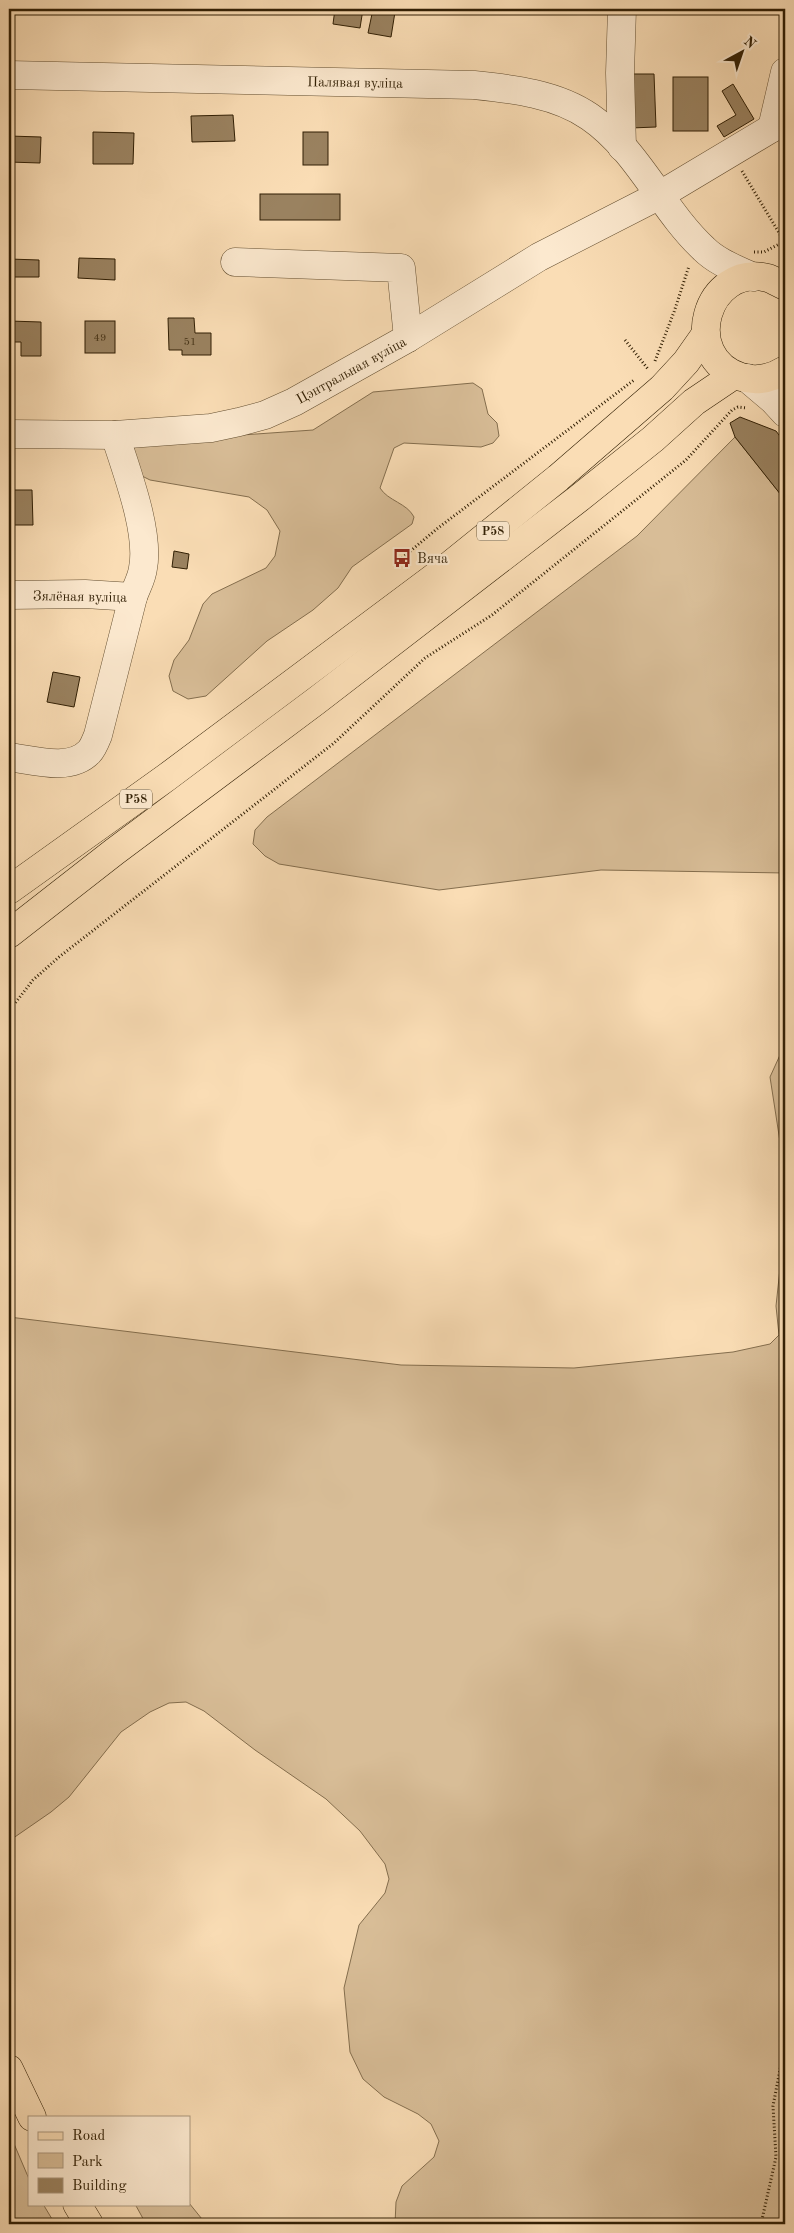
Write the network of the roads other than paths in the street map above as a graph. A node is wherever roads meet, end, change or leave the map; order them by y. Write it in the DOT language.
graph roads {
  1 [pos="622,9"];
  2 [pos="785,72"];
  3 [pos="9,75"];
  4 [pos="778,122"];
  5 [pos="622,147"];
  6 [pos="660,195"];
  7 [pos="703,248"];
  8 [pos="235,262"];
  9 [pos="773,277"];
  10 [pos="706,327"];
  11 [pos="408,338"];
  12 [pos="785,370"];
  13 [pos="740,376"];
  14 [pos="785,413"];
  15 [pos="9,434"];
  16 [pos="115,435"];
  17 [pos="9,595"];
  18 [pos="133,597"];
  19 [pos="9,757"];
  20 [pos="9,890"];
  21 [pos="9,934"];
  22 [pos="9,2069"];
  23 [pos="32,2116"];
  24 [pos="78,2206"];
  25 [pos="89,2224"];
  1 -- 5 [label="street"];
  2 -- 4 [label="street"];
  3 -- 5 [label="street, Палявая вуліца"];
  4 -- 6 [label="street, Цэнтральная вуліца"];
  5 -- 6 [label="street, Палявая вуліца"];
  6 -- 7 [label="street, Палявая вуліца"];
  6 -- 11 [label="street, Цэнтральная вуліца"];
  7 -- 9 [label="street"];
  7 -- 10 [label="street"];
  8 -- 11 [label="street"];
  9 -- 10 [label="main road, Р58"];
  10 -- 13 [label="main road"];
  10 -- 20 [label="main road, Р58"];
  11 -- 16 [label="street, Цэнтральная вуліца"];
  12 -- 13 [label="main road"];
  13 -- 14 [label="street"];
  13 -- 21 [label="main road, Р58"];
  15 -- 16 [label="street, Цэнтральная вуліца"];
  16 -- 18 [label="street, Зялёная вуліца"];
  17 -- 18 [label="street, Зялёная вуліца"];
  18 -- 19 [label="street"];
  22 -- 23 [label="main road"];
  24 -- 25 [label="main road"];
}
